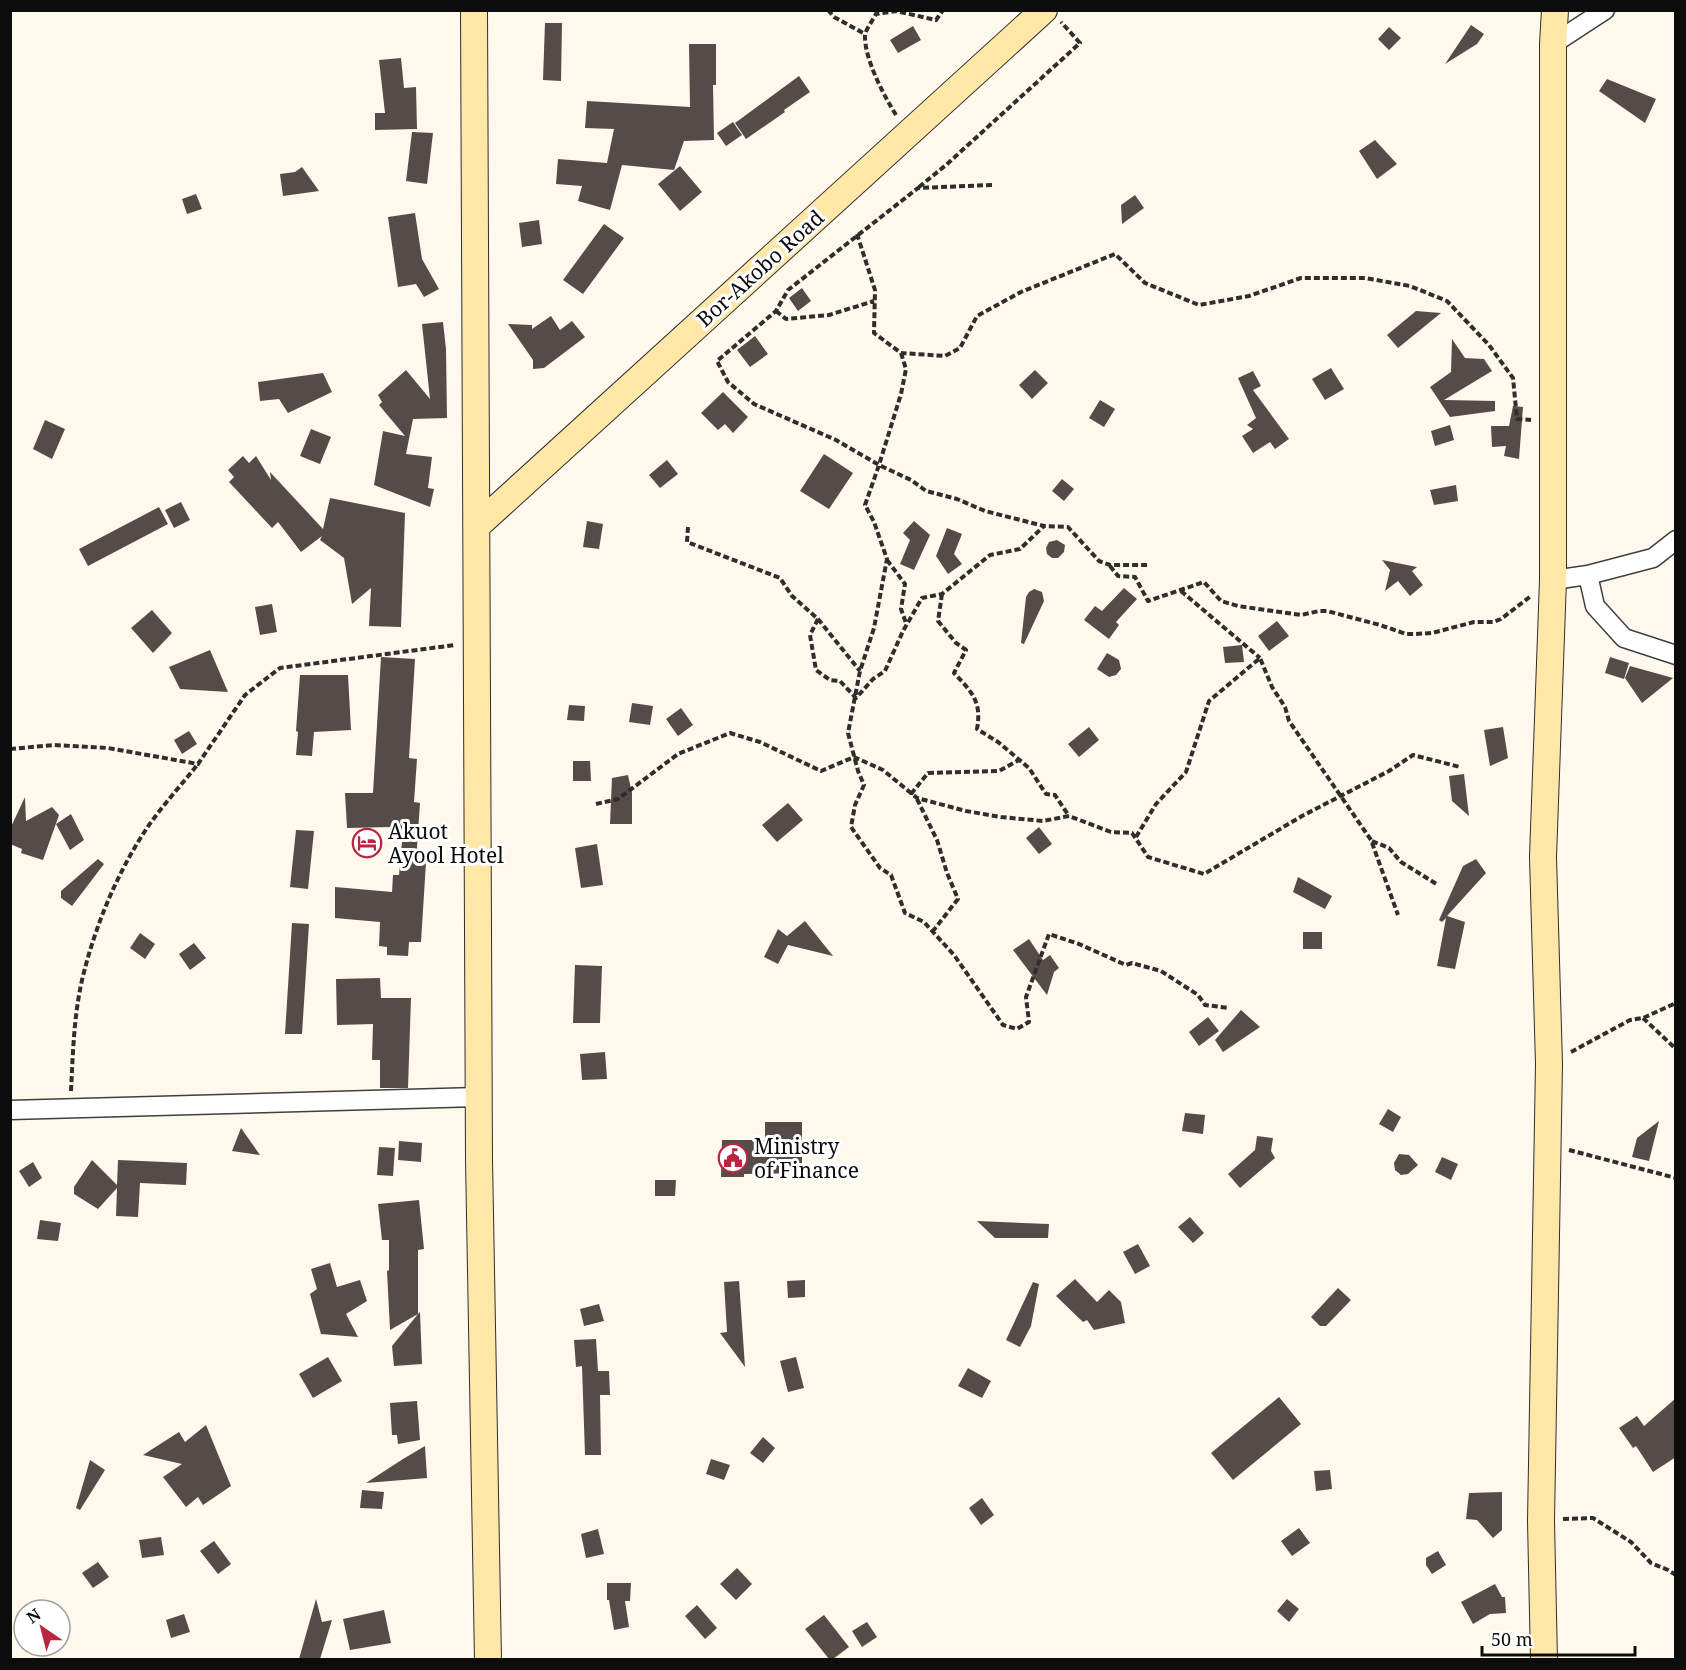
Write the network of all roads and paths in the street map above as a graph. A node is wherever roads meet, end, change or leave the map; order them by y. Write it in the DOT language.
graph roads {
  1 [pos="474,10"];
  2 [pos="828,10"];
  3 [pos="943,10"];
  4 [pos="1555,10"];
  5 [pos="1605,10"];
  6 [pos="1051,15"];
  7 [pos="865,34"];
  8 [pos="1552,44"];
  9 [pos="908,134"];
  10 [pos="992,185"];
  11 [pos="918,188"];
  12 [pos="857,234"];
  13 [pos="874,301"];
  14 [pos="776,311"];
  15 [pos="901,353"];
  16 [pos="1554,419"];
  17 [pos="879,465"];
  18 [pos="477,526"];
  19 [pos="1044,526"];
  20 [pos="688,527"];
  21 [pos="1676,540"];
  22 [pos="887,559"];
  23 [pos="1149,565"];
  24 [pos="1110,566"];
  25 [pos="1588,575"];
  26 [pos="1553,580"];
  27 [pos="1181,590"];
  28 [pos="942,594"];
  29 [pos="818,619"];
  30 [pos="906,624"];
  31 [pos="477,642"];
  32 [pos="1676,655"];
  33 [pos="1260,658"];
  34 [pos="860,671"];
  35 [pos="856,698"];
  36 [pos="10,749"];
  37 [pos="854,757"];
  38 [pos="1019,760"];
  39 [pos="198,764"];
  40 [pos="1460,767"];
  41 [pos="911,794"];
  42 [pos="1341,797"];
  43 [pos="917,798"];
  44 [pos="596,804"];
  45 [pos="1069,816"];
  46 [pos="1136,838"];
  47 [pos="1371,840"];
  48 [pos="1438,885"];
  49 [pos="1398,915"];
  50 [pos="933,932"];
  51 [pos="1676,1003"];
  52 [pos="1229,1008"];
  53 [pos="1642,1018"];
  54 [pos="1676,1049"];
  55 [pos="1549,1064"];
  56 [pos="478,1097"];
  57 [pos="70,1108"];
  58 [pos="10,1110"];
  59 [pos="1548,1144"];
  60 [pos="1676,1178"];
  61 [pos="1541,1521"];
  62 [pos="1676,1575"];
  63 [pos="489,1659"];
  64 [pos="1544,1659"];
  1 -- 18 [label="street"];
  2 -- 7 [label="path"];
  3 -- 7 [label="path"];
  4 -- 8 [label="street"];
  5 -- 8 [label="street"];
  6 -- 9 [label="street, Bor-Akobo Road"];
  6 -- 11 [label="path"];
  7 -- 9 [label="path"];
  8 -- 16 [label="street"];
  9 -- 18 [label="street, Bor-Akobo Road"];
  10 -- 11 [label="path"];
  11 -- 12 [label="path"];
  12 -- 13 [label="path"];
  12 -- 14 [label="path"];
  13 -- 14 [label="path"];
  13 -- 15 [label="path"];
  14 -- 17 [label="path"];
  15 -- 16 [label="path"];
  15 -- 17 [label="path"];
  16 -- 26 [label="street"];
  17 -- 19 [label="path"];
  17 -- 22 [label="path"];
  18 -- 31 [label="street"];
  19 -- 24 [label="path"];
  19 -- 28 [label="path"];
  20 -- 29 [label="path"];
  21 -- 25 [label="street"];
  22 -- 30 [label="path"];
  22 -- 34 [label="path"];
  23 -- 24 [label="path"];
  24 -- 27 [label="path"];
  25 -- 26 [label="street"];
  25 -- 32 [label="street"];
  26 -- 27 [label="path"];
  26 -- 55 [label="street"];
  27 -- 33 [label="path"];
  28 -- 30 [label="path"];
  28 -- 38 [label="path"];
  29 -- 34 [label="path"];
  29 -- 35 [label="path"];
  30 -- 35 [label="path"];
  31 -- 39 [label="path"];
  31 -- 56 [label="street"];
  33 -- 42 [label="path"];
  33 -- 46 [label="path"];
  34 -- 35 [label="path"];
  35 -- 37 [label="path"];
  36 -- 39 [label="path"];
  37 -- 41 [label="path"];
  37 -- 44 [label="path"];
  37 -- 50 [label="path"];
  38 -- 41 [label="path"];
  38 -- 45 [label="path"];
  39 -- 57 [label="path"];
  40 -- 42 [label="path"];
  41 -- 43 [label="path"];
  42 -- 46 [label="path"];
  42 -- 47 [label="path"];
  43 -- 45 [label="path"];
  43 -- 50 [label="path"];
  45 -- 46 [label="path"];
  47 -- 48 [label="path"];
  47 -- 49 [label="path"];
  50 -- 52 [label="path"];
  51 -- 53 [label="path"];
  53 -- 54 [label="path"];
  53 -- 55 [label="path"];
  55 -- 59 [label="street"];
  56 -- 57 [label="street"];
  56 -- 63 [label="street"];
  57 -- 58 [label="street"];
  59 -- 60 [label="path"];
  59 -- 61 [label="street"];
  61 -- 62 [label="path"];
  61 -- 64 [label="street"];
}
